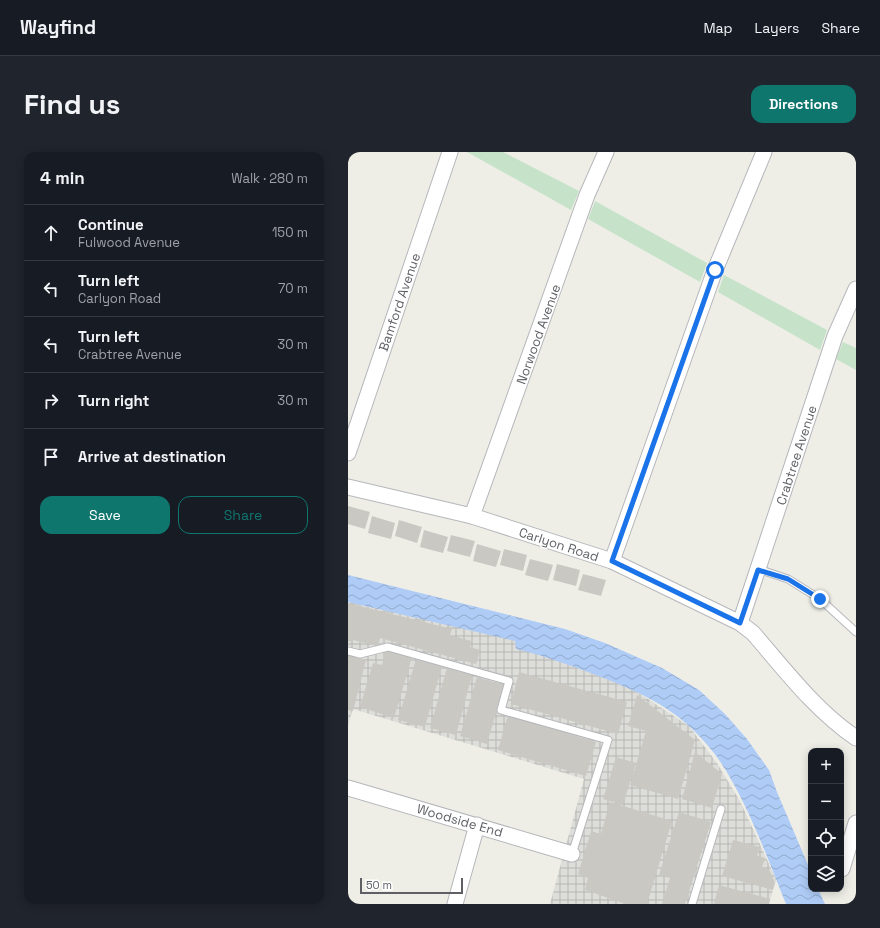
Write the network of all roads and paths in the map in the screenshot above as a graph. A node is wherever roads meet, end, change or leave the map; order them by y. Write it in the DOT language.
graph roads {
  1 [pos="450,152"];
  2 [pos="606,152"];
  3 [pos="764,152"];
  4 [pos="856,288"];
  5 [pos="348,453"];
  6 [pos="348,487"];
  7 [pos="472,516"];
  8 [pos="612,561"];
  9 [pos="758,570"];
  10 [pos="740,623"];
  11 [pos="856,632"];
  12 [pos="348,651"];
  13 [pos="855,733"];
  14 [pos="348,788"];
  15 [pos="721,809"];
  16 [pos="856,823"];
  17 [pos="477,825"];
  18 [pos="572,854"];
  19 [pos="844,862"];
  20 [pos="455,904"];
  21 [pos="692,904"];
  1 -- 5 [label="street, Bamford Avenue"];
  2 -- 7 [label="street, Norwood Avenue"];
  3 -- 8 [label="street"];
  4 -- 9 [label="street, Crabtree Avenue"];
  6 -- 7 [label="street, Carlyon Road"];
  7 -- 8 [label="street, Carlyon Road"];
  8 -- 10 [label="street, Carlyon Road"];
  9 -- 10 [label="street, Crabtree Avenue"];
  9 -- 11 [label="lane"];
  10 -- 13 [label="street, Carlyon Road"];
  12 -- 18 [label="lane"];
  14 -- 17 [label="street, Woodside End"];
  15 -- 21 [label="lane"];
  16 -- 19 [label="street"];
  17 -- 18 [label="street, Woodside End"];
  17 -- 20 [label="street"];
}
